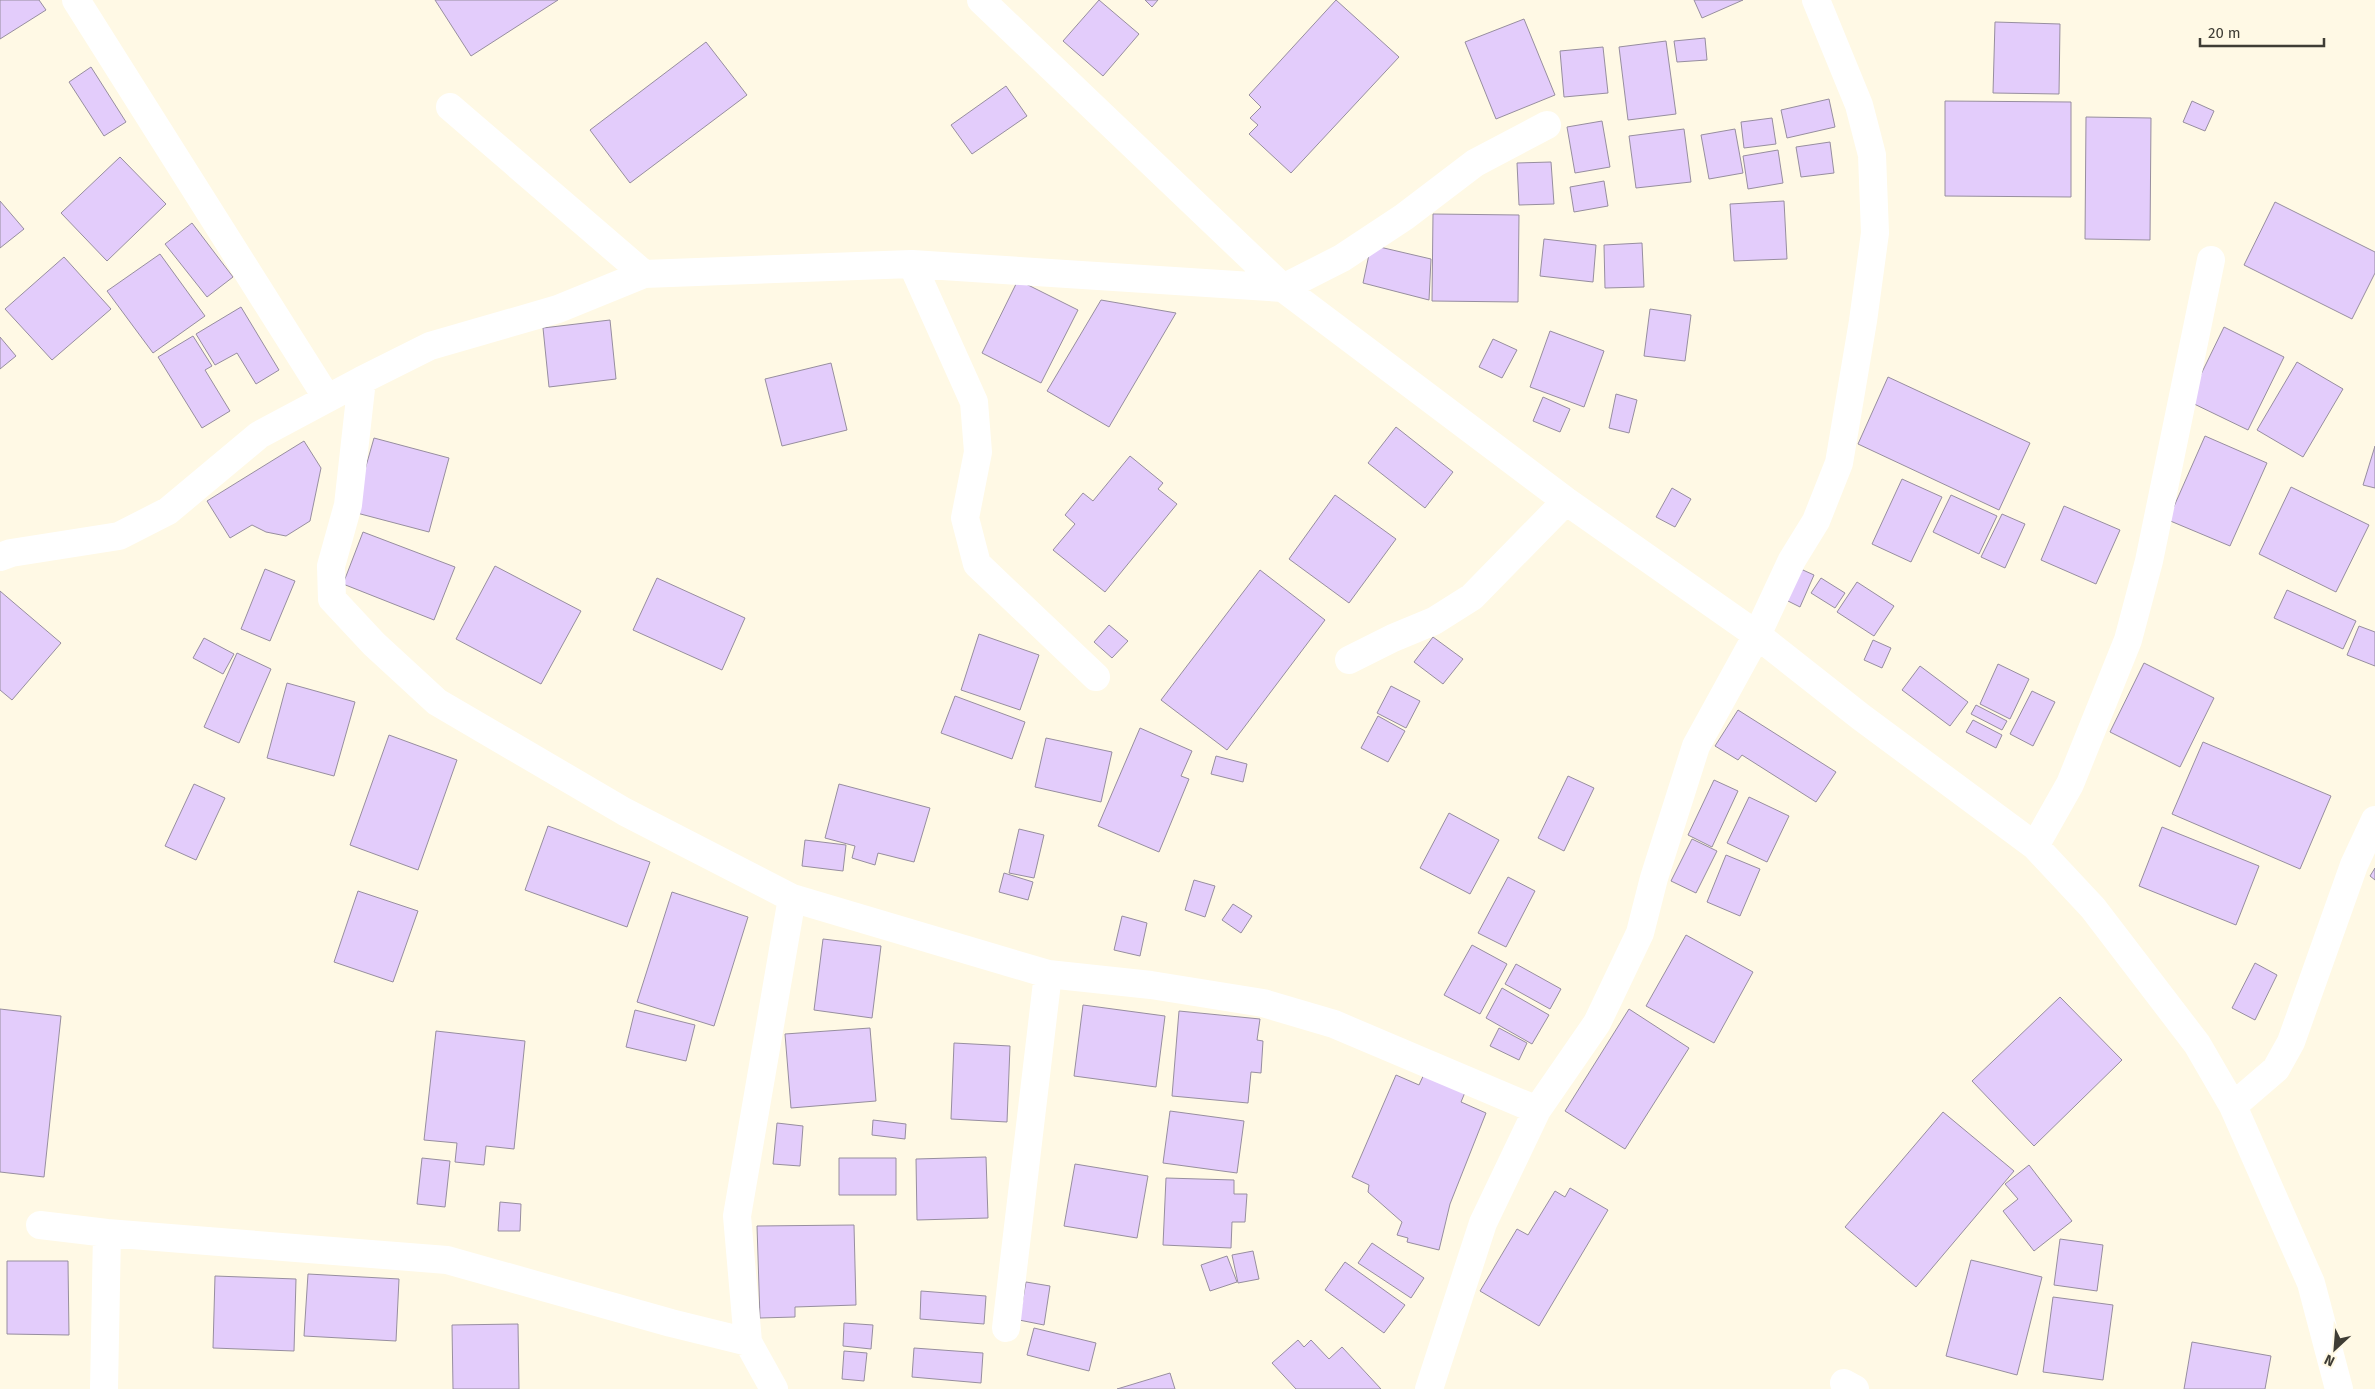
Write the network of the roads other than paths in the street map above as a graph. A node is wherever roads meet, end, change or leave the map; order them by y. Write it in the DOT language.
graph roads {
  1 [pos="76,0"];
  2 [pos="981,0"];
  3 [pos="1816,0"];
  4 [pos="450,107"];
  5 [pos="1548,125"];
  6 [pos="2211,260"];
  7 [pos="912,264"];
  8 [pos="644,274"];
  9 [pos="1283,288"];
  10 [pos="362,380"];
  11 [pos="327,398"];
  12 [pos="1566,501"];
  13 [pos="0,557"];
  14 [pos="1757,635"];
  15 [pos="1349,660"];
  16 [pos="1096,677"];
  17 [pos="2375,820"];
  18 [pos="2035,846"];
  19 [pos="792,898"];
  20 [pos="1048,974"];
  21 [pos="2233,1106"];
  22 [pos="1537,1110"];
  23 [pos="40,1225"];
  24 [pos="107,1233"];
  25 [pos="1006,1328"];
  26 [pos="748,1342"];
  27 [pos="104,1389"];
  28 [pos="774,1389"];
  29 [pos="1429,1389"];
  30 [pos="2339,1389"];
  1 -- 11 [label="street"];
  2 -- 9 [label="street"];
  3 -- 14 [label="street"];
  4 -- 8 [label="street"];
  5 -- 9 [label="street"];
  6 -- 18 [label="street"];
  7 -- 8 [label="street"];
  7 -- 9 [label="street"];
  7 -- 16 [label="street"];
  8 -- 10 [label="street"];
  9 -- 12 [label="street"];
  10 -- 11 [label="street"];
  10 -- 19 [label="street"];
  11 -- 13 [label="street"];
  12 -- 14 [label="street"];
  12 -- 15 [label="street"];
  14 -- 18 [label="street"];
  14 -- 22 [label="street"];
  17 -- 21 [label="street"];
  18 -- 21 [label="street"];
  19 -- 20 [label="street"];
  19 -- 26 [label="street"];
  20 -- 22 [label="street"];
  20 -- 25 [label="street"];
  21 -- 30 [label="street"];
  22 -- 29 [label="street"];
  23 -- 24 [label="street"];
  24 -- 26 [label="street"];
  24 -- 27 [label="street"];
  26 -- 28 [label="street"];
}
